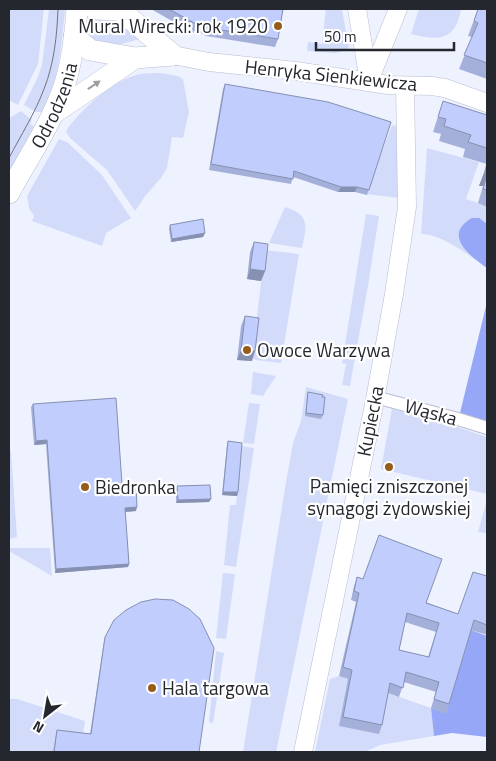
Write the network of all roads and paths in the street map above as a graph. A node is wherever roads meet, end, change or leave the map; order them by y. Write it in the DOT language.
graph roads {
  1 [pos="357,9"];
  2 [pos="398,9"];
  3 [pos="119,10"];
  4 [pos="83,16"];
  5 [pos="173,55"];
  6 [pos="134,58"];
  7 [pos="370,81"];
  8 [pos="405,86"];
  9 [pos="487,103"];
  10 [pos="54,113"];
  11 [pos="9,193"];
  12 [pos="375,398"];
  13 [pos="487,428"];
  14 [pos="302,752"];
  1 -- 7 [label="street"];
  2 -- 7 [label="street"];
  3 -- 4 [label="street"];
  3 -- 5 [label="street"];
  4 -- 6 [label="street"];
  4 -- 10 [label="street, Odrodzenia"];
  5 -- 6 [label="street"];
  5 -- 7 [label="street, Henryka Sienkiewicza"];
  10 -- 6 [label="street, one-way"];
  7 -- 8 [label="street, Henryka Sienkiewicza"];
  8 -- 9 [label="street, Henryka Sienkiewicza"];
  8 -- 12 [label="street, Kupiecka"];
  10 -- 11 [label="street, Odrodzenia"];
  12 -- 13 [label="street, Wąska"];
  12 -- 14 [label="street, Kupiecka"];
}
